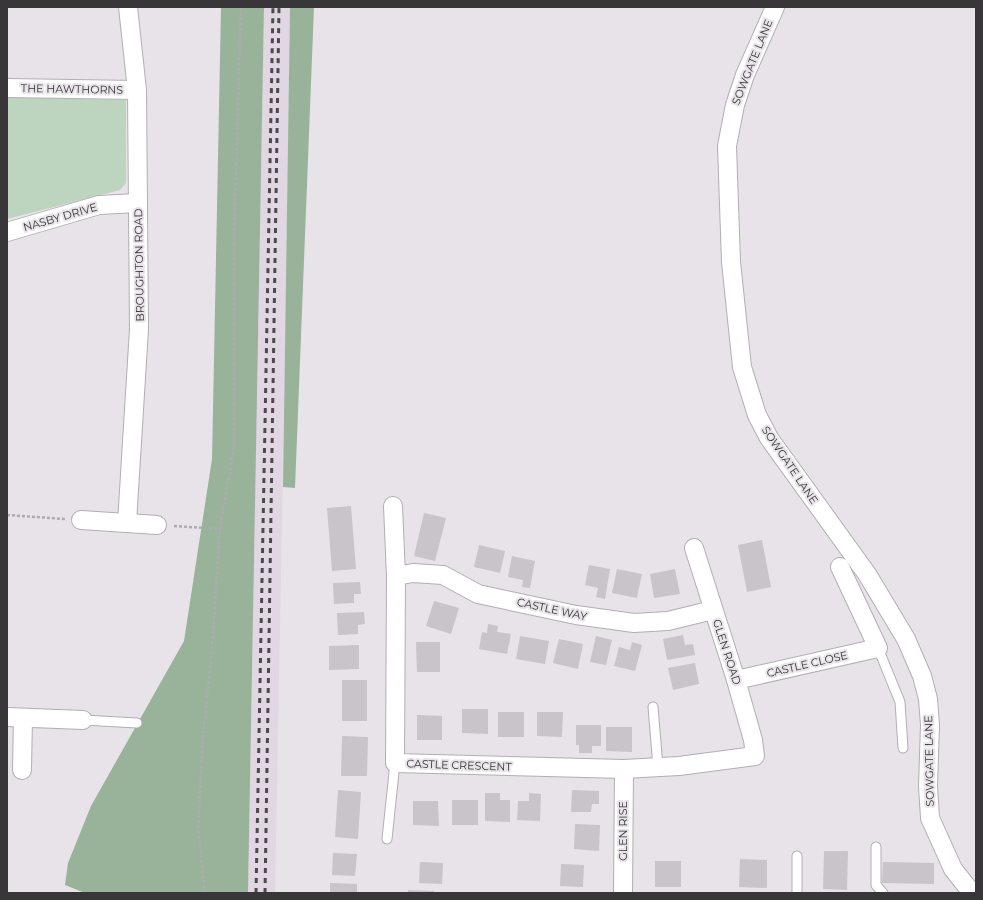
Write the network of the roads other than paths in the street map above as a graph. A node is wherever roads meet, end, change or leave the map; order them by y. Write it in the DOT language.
graph roads {
  1 [pos="128,7"];
  2 [pos="775,7"];
  3 [pos="7,88"];
  4 [pos="137,90"];
  5 [pos="138,203"];
  6 [pos="7,232"];
  7 [pos="393,506"];
  8 [pos="81,520"];
  9 [pos="127,523"];
  10 [pos="157,525"];
  11 [pos="694,548"];
  12 [pos="840,567"];
  13 [pos="396,576"];
  14 [pos="713,610"];
  15 [pos="878,648"];
  16 [pos="736,680"];
  17 [pos="652,707"];
  18 [pos="15,718"];
  19 [pos="83,720"];
  20 [pos="137,724"];
  21 [pos="903,748"];
  22 [pos="755,756"];
  23 [pos="395,763"];
  24 [pos="658,767"];
  25 [pos="624,769"];
  26 [pos="22,770"];
  27 [pos="387,839"];
  28 [pos="876,847"];
  29 [pos="797,856"];
  30 [pos="623,893"];
  31 [pos="797,893"];
  32 [pos="883,893"];
  33 [pos="972,893"];
  1 -- 4 [label="street, BROUGHTON ROAD"];
  2 -- 33 [label="street, SOWGATE LANE"];
  3 -- 4 [label="street, THE HAWTHORNS"];
  4 -- 5 [label="street, BROUGHTON ROAD"];
  5 -- 6 [label="street, NASBY DRIVE"];
  5 -- 9 [label="street, BROUGHTON ROAD"];
  7 -- 13 [label="street, CASTLE CRESCENT"];
  8 -- 9 [label="street"];
  9 -- 10 [label="street"];
  11 -- 14 [label="street, GLEN ROAD"];
  12 -- 15 [label="street"];
  13 -- 14 [label="street, CASTLE WAY"];
  13 -- 23 [label="street, CASTLE CRESCENT"];
  14 -- 16 [label="street, GLEN ROAD"];
  15 -- 16 [label="street, CASTLE CLOSE"];
  15 -- 21 [label="lane"];
  16 -- 22 [label="street, GLEN ROAD"];
  17 -- 24 [label="lane"];
  18 -- 19 [label="street"];
  18 -- 26 [label="street"];
  19 -- 20 [label="lane"];
  22 -- 24 [label="street, CASTLE CRESCENT"];
  23 -- 25 [label="street, CASTLE CRESCENT"];
  23 -- 27 [label="lane"];
  24 -- 25 [label="street, CASTLE CRESCENT"];
  25 -- 30 [label="street, GLEN RISE"];
  28 -- 32 [label="lane"];
  29 -- 31 [label="lane"];
}
